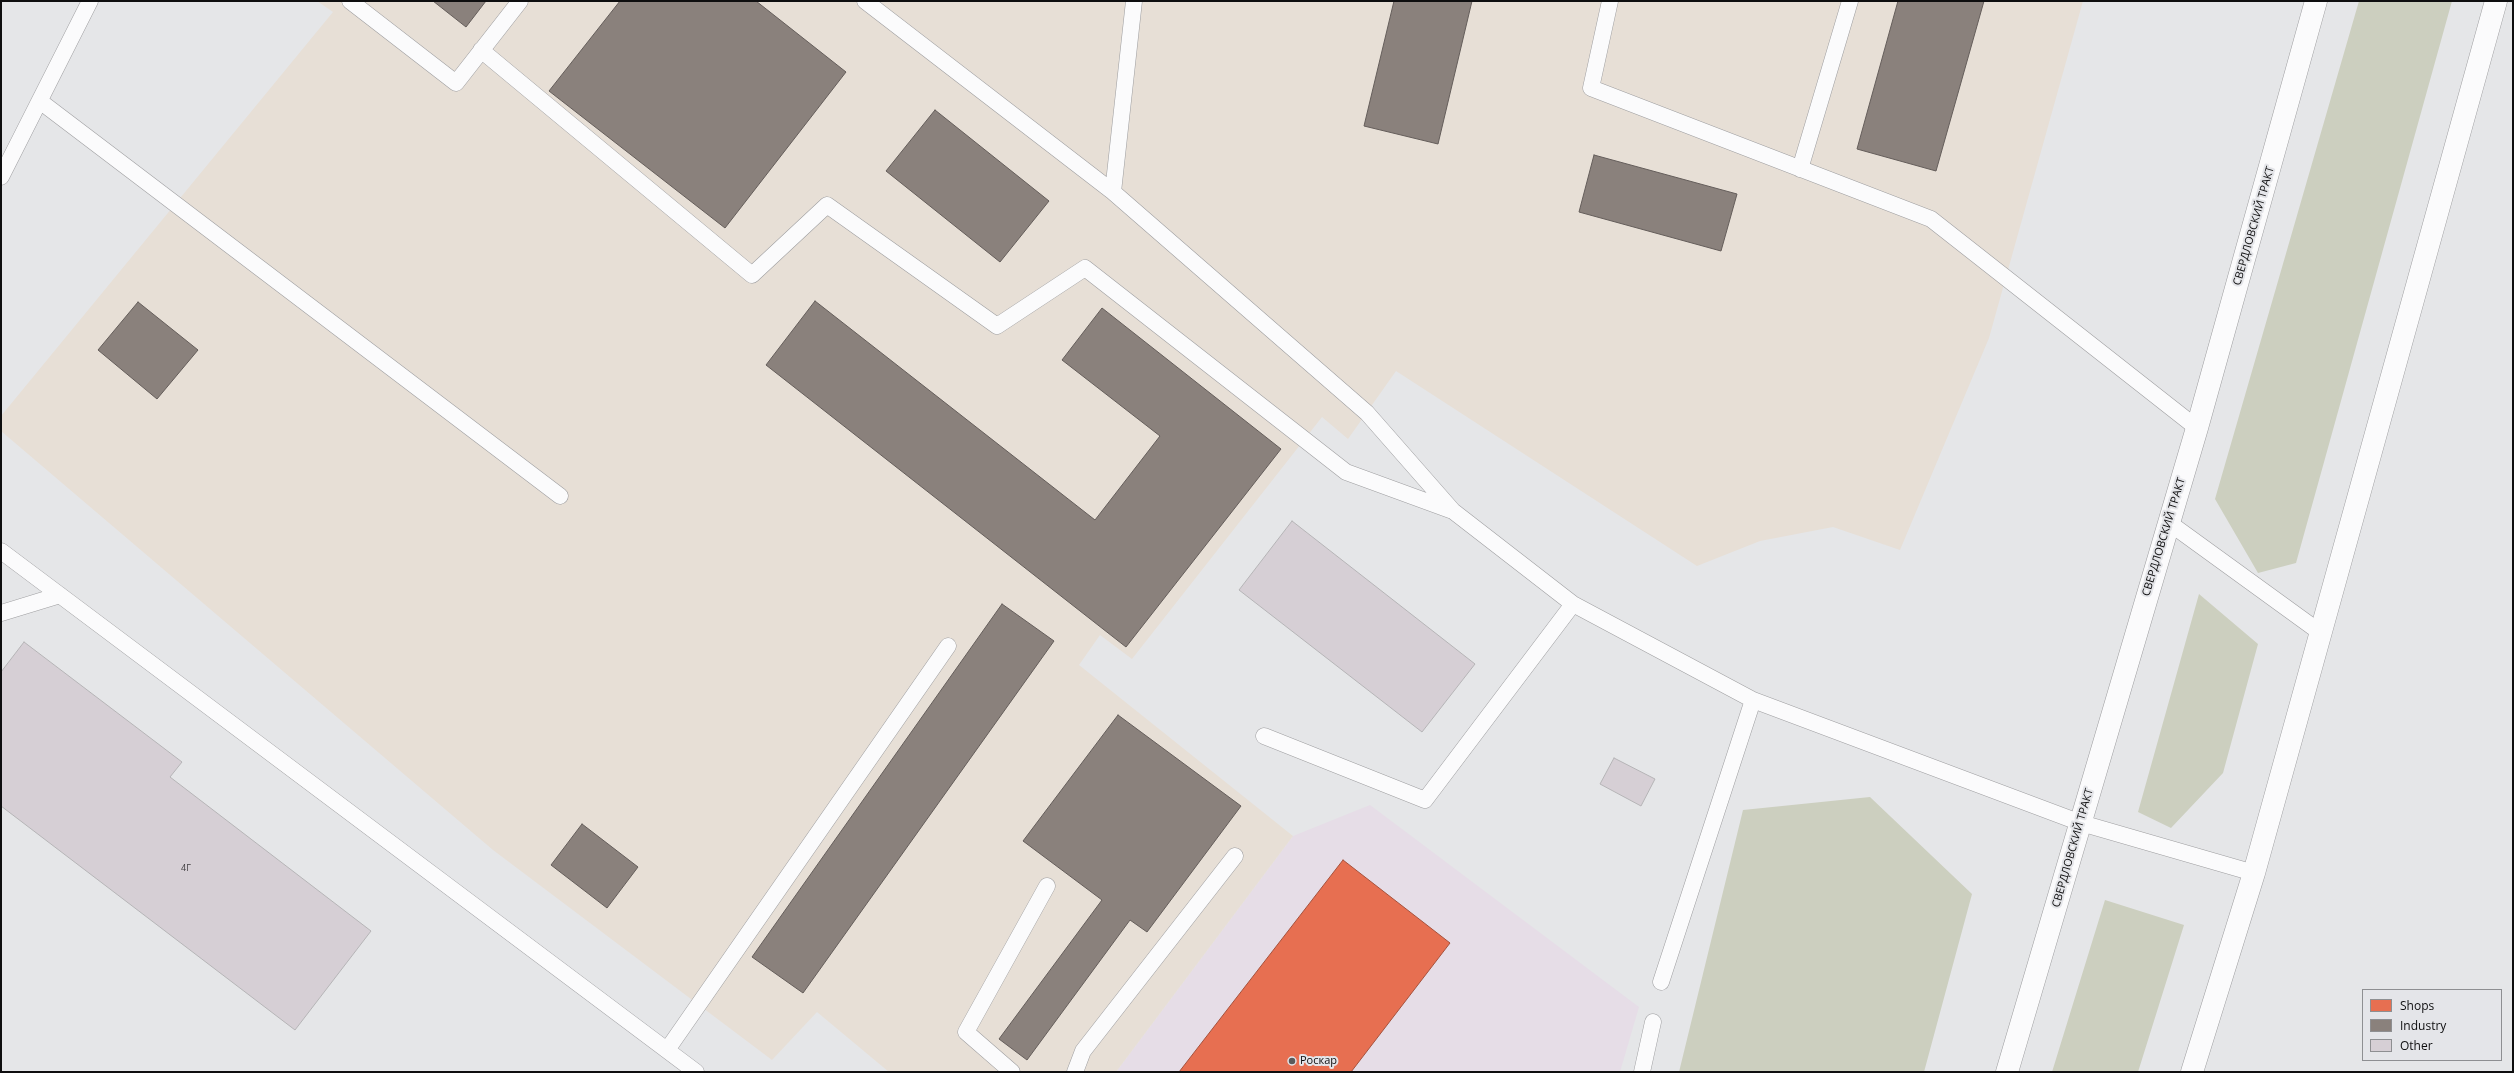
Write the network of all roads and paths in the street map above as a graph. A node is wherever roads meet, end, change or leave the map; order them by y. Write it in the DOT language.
graph roads {
  1 [pos="90,1"];
  2 [pos="350,1"];
  3 [pos="520,1"];
  4 [pos="864,1"];
  5 [pos="1134,1"];
  6 [pos="1610,1"];
  7 [pos="1850,1"];
  8 [pos="2316,1"];
  9 [pos="2496,1"];
  10 [pos="481,50"];
  11 [pos="41,102"];
  12 [pos="1800,169"];
  13 [pos="1,177"];
  14 [pos="1113,192"];
  15 [pos="2198,428"];
  16 [pos="560,496"];
  17 [pos="1453,511"];
  18 [pos="2168,522"];
  19 [pos="1,551"];
  20 [pos="60,595"];
  21 [pos="1573,604"];
  22 [pos="1,613"];
  23 [pos="2321,633"];
  24 [pos="948,646"];
  25 [pos="1753,700"];
  26 [pos="1264,736"];
  27 [pos="2081,823"];
  28 [pos="1235,856"];
  29 [pos="2254,873"];
  30 [pos="1047,886"];
  31 [pos="1661,982"];
  32 [pos="1653,1022"];
  33 [pos="667,1050"];
  34 [pos="696,1072"];
  35 [pos="1012,1072"];
  36 [pos="1075,1072"];
  37 [pos="1642,1072"];
  38 [pos="2007,1072"];
  39 [pos="2192,1072"];
  1 -- 11 [label="lane"];
  2 -- 10 [label="lane"];
  3 -- 10 [label="lane"];
  4 -- 14 [label="lane"];
  5 -- 14 [label="lane"];
  6 -- 12 [label="lane"];
  7 -- 12 [label="lane"];
  8 -- 15 [label="main road, СВЕРДЛОВСКИЙ ТРАКТ"];
  9 -- 23 [label="main road"];
  10 -- 17 [label="lane"];
  11 -- 13 [label="lane"];
  11 -- 16 [label="lane"];
  12 -- 15 [label="lane"];
  14 -- 17 [label="lane"];
  15 -- 18 [label="main road, СВЕРДЛОВСКИЙ ТРАКТ"];
  17 -- 21 [label="lane"];
  18 -- 23 [label="lane"];
  18 -- 27 [label="main road, СВЕРДЛОВСКИЙ ТРАКТ"];
  19 -- 20 [label="lane"];
  20 -- 22 [label="lane"];
  20 -- 33 [label="lane"];
  21 -- 25 [label="lane"];
  21 -- 26 [label="lane"];
  23 -- 29 [label="main road"];
  24 -- 33 [label="lane"];
  25 -- 27 [label="lane"];
  25 -- 31 [label="lane"];
  27 -- 29 [label="lane"];
  27 -- 38 [label="main road, СВЕРДЛОВСКИЙ ТРАКТ"];
  28 -- 36 [label="lane"];
  29 -- 39 [label="main road"];
  30 -- 35 [label="lane"];
  32 -- 37 [label="lane"];
  33 -- 34 [label="lane"];
}
